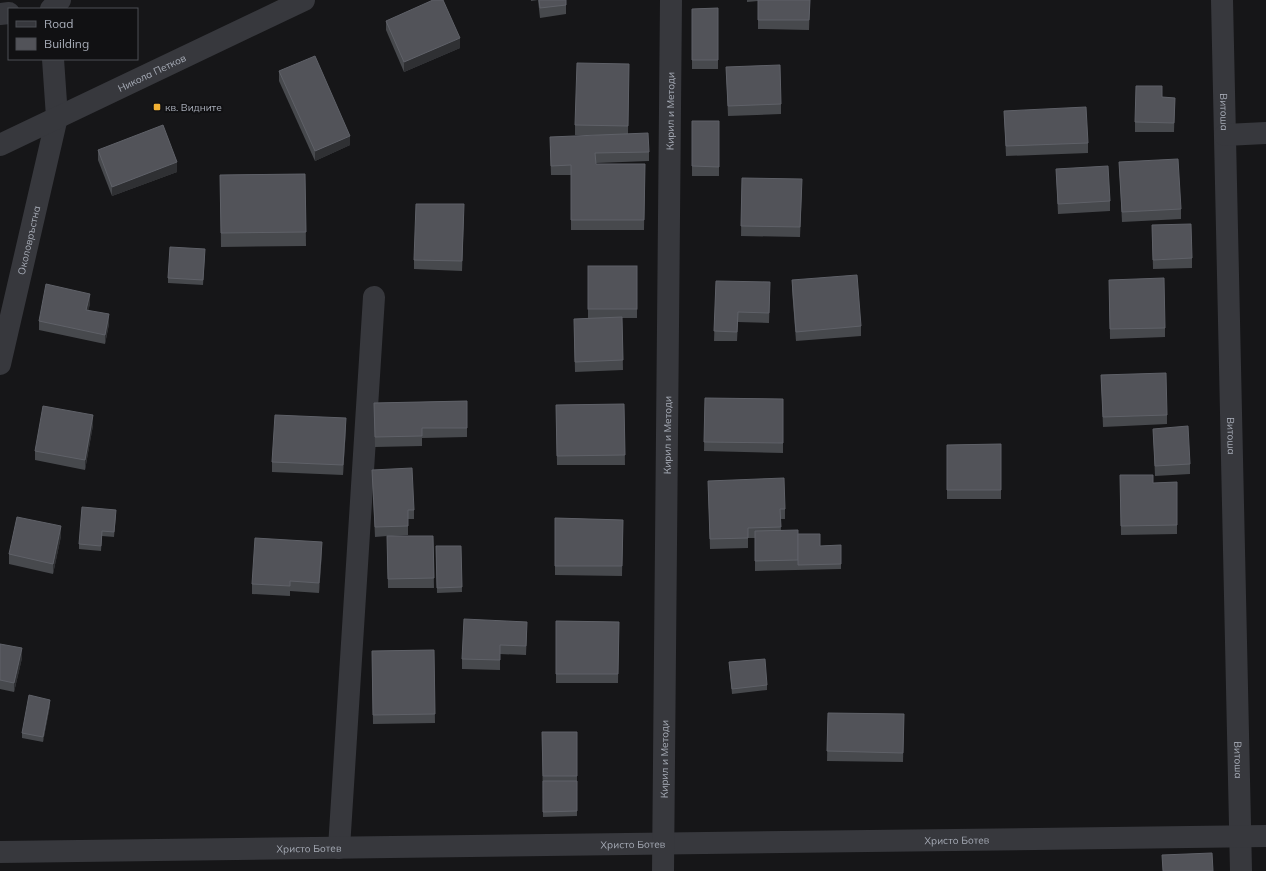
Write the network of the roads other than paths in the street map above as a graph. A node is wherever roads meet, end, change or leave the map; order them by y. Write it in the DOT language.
graph roads {
  1 [pos="60,0"];
  2 [pos="304,0"];
  3 [pos="671,0"];
  4 [pos="1222,0"];
  5 [pos="52,8"];
  6 [pos="53,60"];
  7 [pos="57,117"];
  8 [pos="1266,133"];
  9 [pos="1225,135"];
  10 [pos="0,145"];
  11 [pos="374,297"];
  12 [pos="0,364"];
  13 [pos="1240,836"];
  14 [pos="1266,836"];
  15 [pos="663,844"];
  16 [pos="339,848"];
  17 [pos="0,852"];
  18 [pos="663,871"];
  19 [pos="1241,871"];
  1 -- 5 [label="street"];
  2 -- 7 [label="street, Никола Петков"];
  3 -- 15 [label="street, Кирил и Методи"];
  4 -- 9 [label="street, Витоша"];
  6 -- 7 [label="street, Околовръстна"];
  7 -- 10 [label="street, Никола Петков"];
  7 -- 12 [label="street, Околовръстна"];
  8 -- 9 [label="street"];
  9 -- 13 [label="street, Витоша"];
  11 -- 16 [label="street"];
  13 -- 14 [label="street, Христо Ботев"];
  13 -- 15 [label="street, Христо Ботев"];
  13 -- 19 [label="street, Витоша"];
  15 -- 16 [label="street, Христо Ботев"];
  15 -- 18 [label="street, Кирил и Методи"];
  16 -- 17 [label="street, Христо Ботев"];
}
